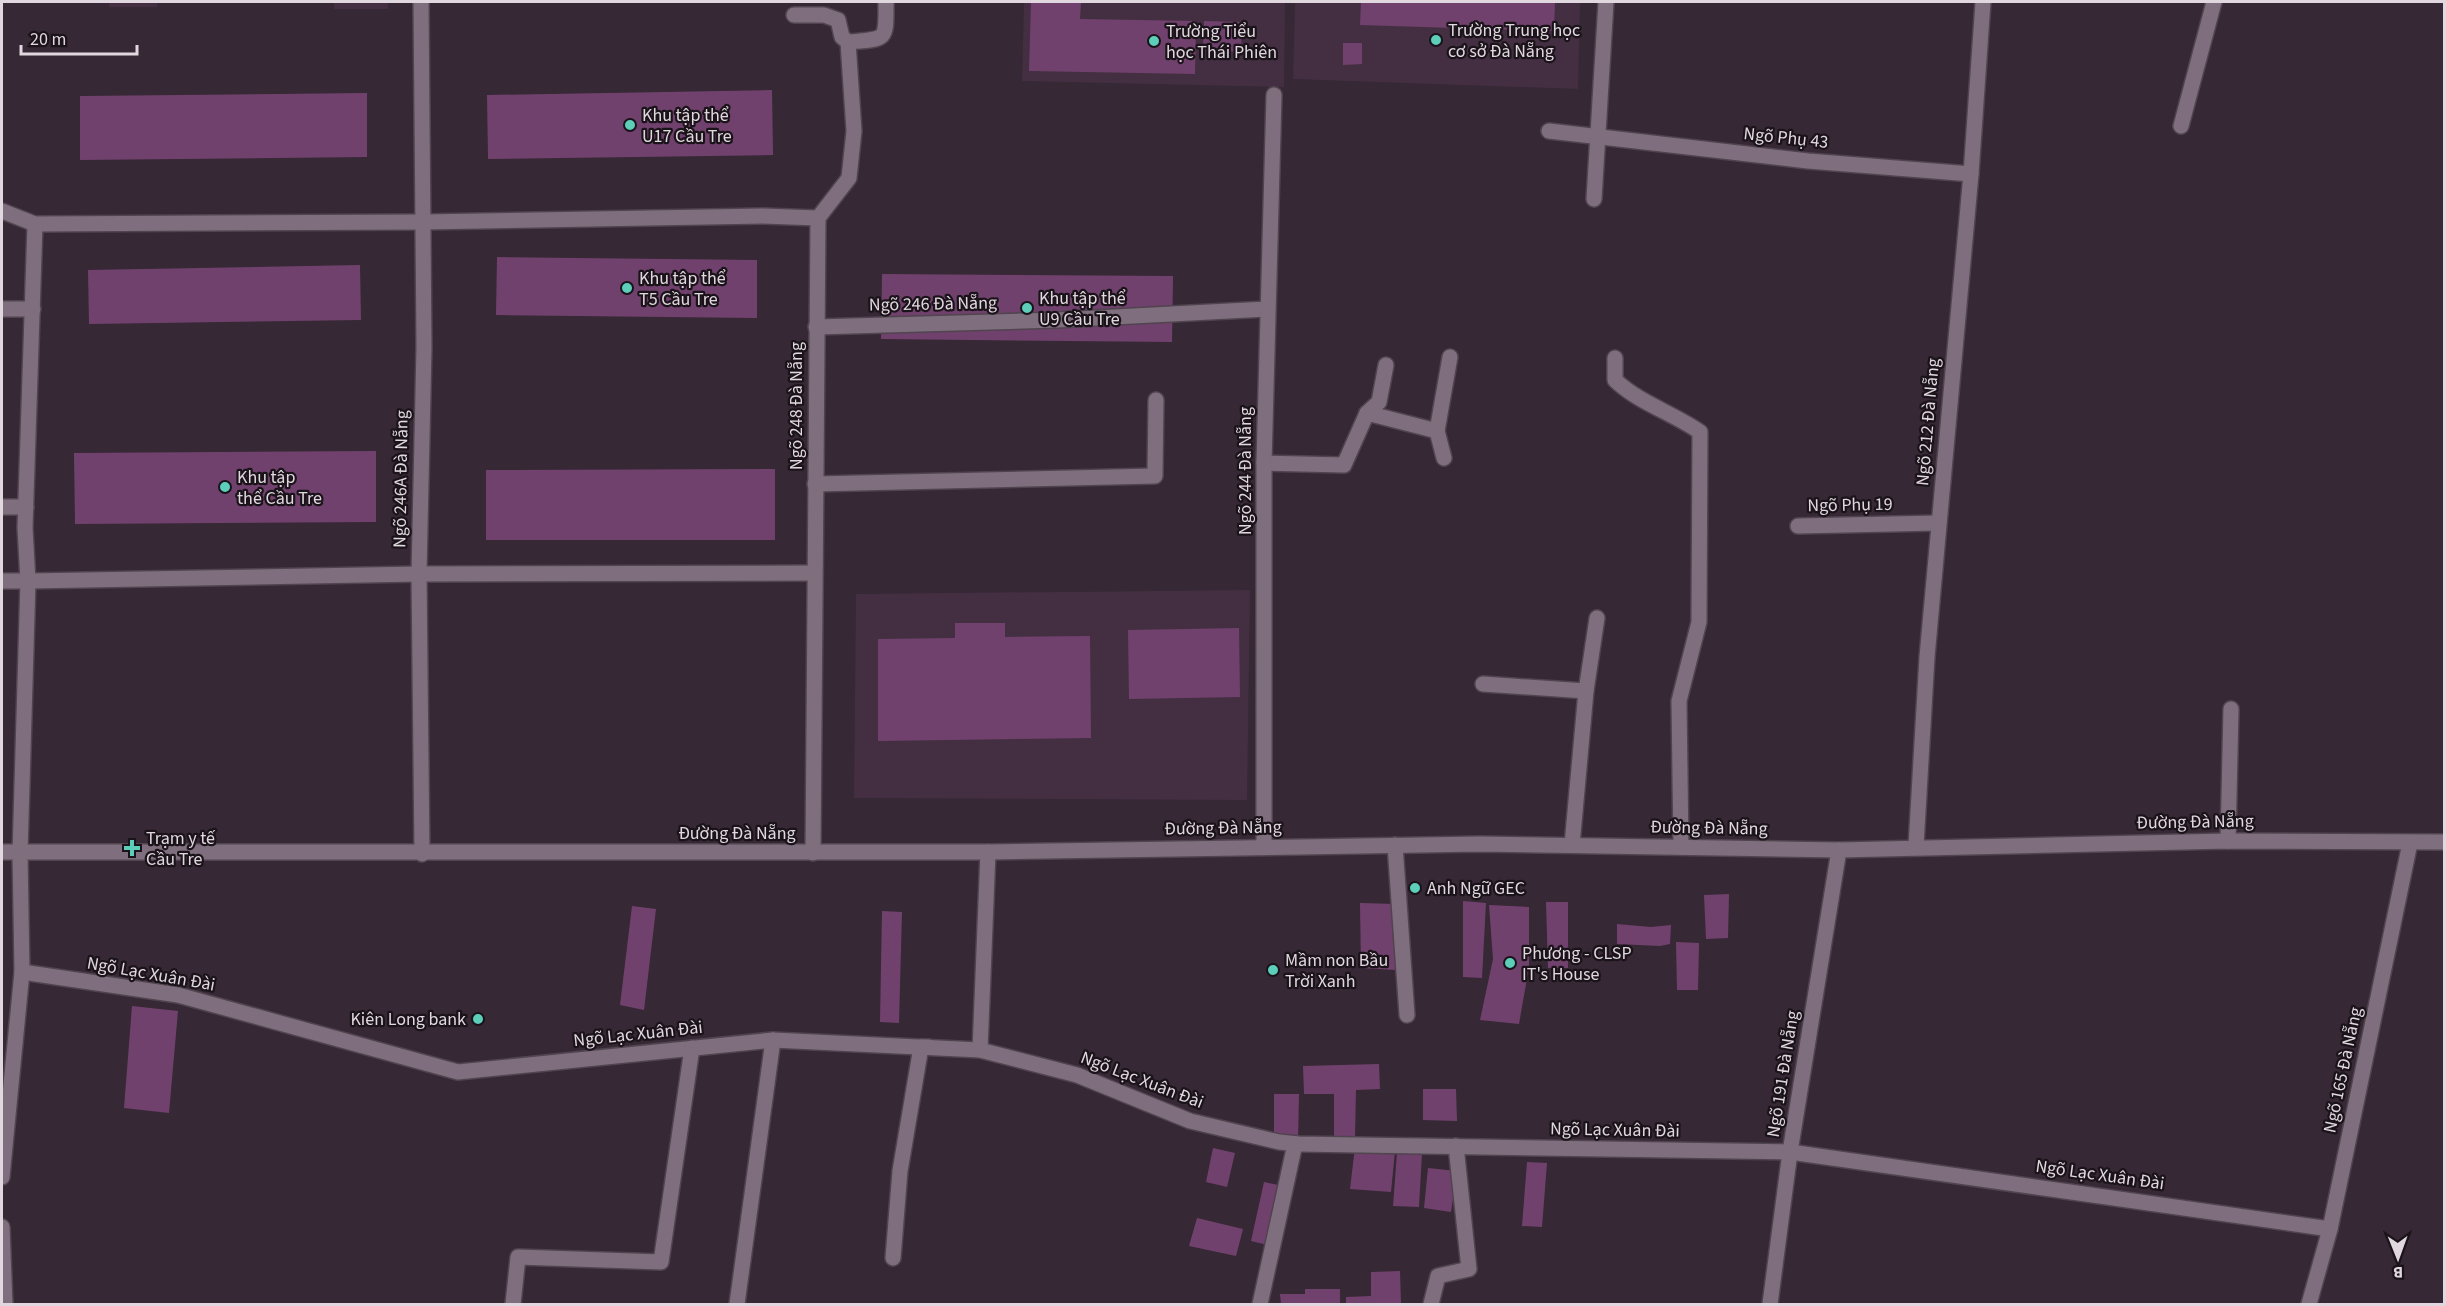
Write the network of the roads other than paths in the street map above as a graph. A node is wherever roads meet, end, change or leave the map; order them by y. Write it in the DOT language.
graph roads {
  1 [pos="420,2"];
  2 [pos="886,2"];
  3 [pos="1606,2"];
  4 [pos="1983,2"];
  5 [pos="2214,2"];
  6 [pos="794,15"];
  7 [pos="848,42"];
  8 [pos="1274,95"];
  9 [pos="2181,126"];
  10 [pos="1549,131"];
  11 [pos="1598,137"];
  12 [pos="1971,174"];
  13 [pos="1594,199"];
  14 [pos="2,211"];
  15 [pos="818,218"];
  16 [pos="423,222"];
  17 [pos="35,224"];
  18 [pos="2,309"];
  19 [pos="33,309"];
  20 [pos="1267,309"];
  21 [pos="816,327"];
  22 [pos="1450,357"];
  23 [pos="1615,358"];
  24 [pos="1386,365"];
  25 [pos="1156,400"];
  26 [pos="1367,413"];
  27 [pos="1437,431"];
  28 [pos="1444,458"];
  29 [pos="1264,463"];
  30 [pos="815,484"];
  31 [pos="2,507"];
  32 [pos="26,507"];
  33 [pos="1938,523"];
  34 [pos="1798,526"];
  35 [pos="814,573"];
  36 [pos="419,574"];
  37 [pos="2,581"];
  38 [pos="28,581"];
  39 [pos="1597,618"];
  40 [pos="1483,684"];
  41 [pos="1586,691"];
  42 [pos="2231,709"];
  43 [pos="2228,841"];
  44 [pos="2445,842"];
  45 [pos="2410,843"];
  46 [pos="1395,845"];
  47 [pos="1572,845"];
  48 [pos="1681,846"];
  49 [pos="1916,846"];
  50 [pos="1264,847"];
  51 [pos="1839,849"];
  52 [pos="2,852"];
  53 [pos="988,852"];
  54 [pos="20,853"];
  55 [pos="813,853"];
  56 [pos="422,854"];
  57 [pos="22,972"];
  58 [pos="1407,1015"];
  59 [pos="773,1040"];
  60 [pos="921,1047"];
  61 [pos="692,1048"];
  62 [pos="980,1050"];
  63 [pos="1295,1144"];
  64 [pos="1456,1146"];
  65 [pos="1790,1152"];
  66 [pos="2,1177"];
  67 [pos="2,1227"];
  68 [pos="2330,1229"];
  69 [pos="893,1258"];
  70 [pos="5,1305"];
  71 [pos="513,1305"];
  72 [pos="737,1305"];
  73 [pos="1260,1305"];
  74 [pos="1431,1305"];
  75 [pos="1770,1305"];
  76 [pos="2309,1305"];
  1 -- 16 [label="main road, Ngõ 246A Đà Nẵng"];
  2 -- 7 [label="main road"];
  3 -- 11 [label="main road"];
  4 -- 12 [label="main road, Ngõ 212 Đà Nẵng"];
  5 -- 9 [label="main road"];
  6 -- 7 [label="main road"];
  7 -- 15 [label="main road"];
  8 -- 20 [label="main road, Ngõ 244 Đà Nẵng"];
  10 -- 11 [label="main road, Ngõ Phụ 43"];
  11 -- 12 [label="main road, Ngõ Phụ 43"];
  11 -- 13 [label="main road"];
  12 -- 33 [label="main road, Ngõ 212 Đà Nẵng"];
  14 -- 17 [label="main road"];
  15 -- 16 [label="main road"];
  15 -- 21 [label="main road, Ngõ 248 Đà Nẵng"];
  16 -- 17 [label="main road"];
  16 -- 36 [label="main road, Ngõ 246A Đà Nẵng"];
  17 -- 19 [label="main road"];
  18 -- 19 [label="main road"];
  19 -- 32 [label="main road"];
  20 -- 21 [label="main road, Ngõ 246 Đà Nẵng"];
  20 -- 29 [label="main road, Ngõ 244 Đà Nẵng"];
  21 -- 30 [label="main road, Ngõ 248 Đà Nẵng"];
  22 -- 27 [label="main road"];
  23 -- 48 [label="main road"];
  24 -- 26 [label="main road"];
  25 -- 30 [label="main road"];
  26 -- 27 [label="main road"];
  26 -- 29 [label="main road"];
  27 -- 28 [label="main road"];
  29 -- 50 [label="main road, Ngõ 244 Đà Nẵng"];
  30 -- 35 [label="main road, Ngõ 248 Đà Nẵng"];
  31 -- 32 [label="main road"];
  32 -- 38 [label="main road"];
  33 -- 34 [label="main road, Ngõ Phụ 19"];
  33 -- 49 [label="main road, Ngõ 212 Đà Nẵng"];
  35 -- 36 [label="main road"];
  35 -- 55 [label="main road, Ngõ 248 Đà Nẵng"];
  36 -- 38 [label="main road"];
  36 -- 56 [label="main road, Ngõ 246A Đà Nẵng"];
  37 -- 38 [label="main road"];
  38 -- 54 [label="main road"];
  39 -- 41 [label="main road"];
  40 -- 41 [label="main road"];
  41 -- 47 [label="main road"];
  42 -- 43 [label="main road"];
  43 -- 45 [label="main road, Đường Đà Nẵng"];
  43 -- 49 [label="main road, Đường Đà Nẵng"];
  44 -- 45 [label="main road, Đường Đà Nẵng"];
  45 -- 68 [label="main road, Ngõ 165 Đà Nẵng"];
  46 -- 47 [label="main road, Đường Đà Nẵng"];
  46 -- 50 [label="main road, Đường Đà Nẵng"];
  46 -- 58 [label="main road"];
  47 -- 48 [label="main road, Đường Đà Nẵng"];
  48 -- 51 [label="main road, Đường Đà Nẵng"];
  49 -- 51 [label="main road, Đường Đà Nẵng"];
  50 -- 53 [label="main road, Đường Đà Nẵng"];
  51 -- 65 [label="main road, Ngõ 191 Đà Nẵng"];
  52 -- 54 [label="main road, Đường Đà Nẵng"];
  53 -- 55 [label="main road, Đường Đà Nẵng"];
  53 -- 62 [label="main road"];
  54 -- 56 [label="main road, Đường Đà Nẵng"];
  54 -- 57 [label="main road"];
  55 -- 56 [label="main road, Đường Đà Nẵng"];
  57 -- 61 [label="main road, Ngõ Lạc Xuân Đài"];
  57 -- 66 [label="main road"];
  59 -- 60 [label="main road, Ngõ Lạc Xuân Đài"];
  59 -- 61 [label="main road, Ngõ Lạc Xuân Đài"];
  59 -- 72 [label="main road"];
  60 -- 62 [label="main road, Ngõ Lạc Xuân Đài"];
  60 -- 69 [label="main road"];
  61 -- 71 [label="main road"];
  62 -- 63 [label="main road, Ngõ Lạc Xuân Đài"];
  63 -- 64 [label="main road, Ngõ Lạc Xuân Đài"];
  63 -- 73 [label="main road"];
  64 -- 65 [label="main road, Ngõ Lạc Xuân Đài"];
  64 -- 74 [label="main road"];
  65 -- 68 [label="main road, Ngõ Lạc Xuân Đài"];
  65 -- 75 [label="main road, Ngõ 191 Đà Nẵng"];
  67 -- 70 [label="main road"];
  68 -- 76 [label="main road, Ngõ 165 Đà Nẵng"];
}
